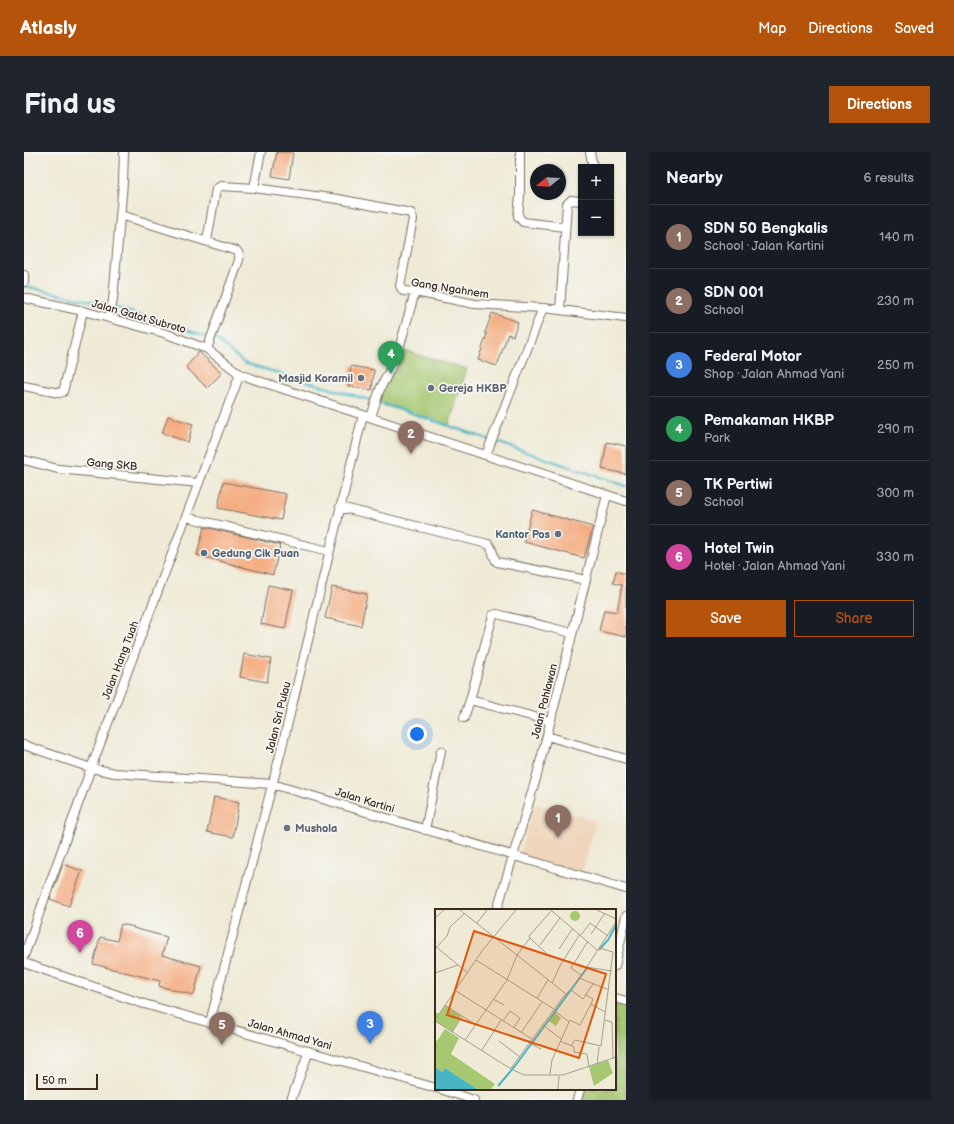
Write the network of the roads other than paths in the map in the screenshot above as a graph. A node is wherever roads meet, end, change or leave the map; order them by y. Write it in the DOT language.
graph roads {
  1 [pos="124,152"];
  2 [pos="261,152"];
  3 [pos="520,152"];
  4 [pos="590,152"];
  5 [pos="592,164"];
  6 [pos="254,188"];
  7 [pos="578,201"];
  8 [pos="120,214"];
  9 [pos="565,227"];
  10 [pos="207,241"];
  11 [pos="24,275"];
  12 [pos="24,282"];
  13 [pos="415,292"];
  14 [pos="24,298"];
  15 [pos="543,308"];
  16 [pos="560,310"];
  17 [pos="83,311"];
  18 [pos="109,317"];
  19 [pos="626,318"];
  20 [pos="209,343"];
  21 [pos="240,374"];
  22 [pos="24,386"];
  23 [pos="369,414"];
  24 [pos="487,452"];
  25 [pos="24,460"];
  26 [pos="199,483"];
  27 [pos="606,496"];
  28 [pos="626,501"];
  29 [pos="340,507"];
  30 [pos="186,517"];
  31 [pos="329,551"];
  32 [pos="586,580"];
  33 [pos="572,633"];
  34 [pos="470,700"];
  35 [pos="464,718"];
  36 [pos="550,721"];
  37 [pos="547,736"];
  38 [pos="24,745"];
  39 [pos="441,751"];
  40 [pos="626,759"];
  41 [pos="91,768"];
  42 [pos="272,784"];
  43 [pos="425,830"];
  44 [pos="512,856"];
  45 [pos="626,889"];
  46 [pos="497,909"];
  47 [pos="626,916"];
  48 [pos="24,956"];
  49 [pos="616,961"];
  50 [pos="24,963"];
  51 [pos="616,998"];
  52 [pos="626,1002"];
  53 [pos="210,1022"];
  54 [pos="309,1051"];
  55 [pos="435,1088"];
  56 [pos="580,1090"];
  57 [pos="452,1091"];
  58 [pos="291,1100"];
  59 [pos="474,1100"];
  60 [pos="577,1100"];
  1 -- 8 [label="street"];
  2 -- 6 [label="street"];
  3 -- 9 [label="street"];
  4 -- 5 [label="street"];
  6 -- 10 [label="street"];
  6 -- 13 [label="street, Gang Ngahnem"];
  7 -- 9 [label="street"];
  8 -- 10 [label="street"];
  8 -- 18 [label="street"];
  9 -- 16 [label="street"];
  10 -- 20 [label="street"];
  11 -- 12 [label="street"];
  13 -- 15 [label="street, Gang Ngahnem"];
  13 -- 23 [label="street, Jalan Sri Pulau"];
  14 -- 17 [label="street, Jalan Gatot Subroto"];
  15 -- 16 [label="street, Gang Ngahnem"];
  15 -- 24 [label="street"];
  16 -- 19 [label="street, Gang Ngahnem"];
  17 -- 18 [label="street, Jalan Gatot Subroto"];
  17 -- 22 [label="street"];
  18 -- 20 [label="street, Jalan Gatot Subroto"];
  20 -- 21 [label="street, Jalan Gatot Subroto"];
  21 -- 23 [label="street, Jalan Gatot Subroto"];
  21 -- 26 [label="street, Jalan Hang Tuah"];
  23 -- 24 [label="street, Jalan Gatot Subroto"];
  23 -- 29 [label="street, Jalan Sri Pulau"];
  24 -- 27 [label="street, Jalan Gatot Subroto"];
  25 -- 26 [label="street, Gang SKB"];
  26 -- 30 [label="street, Jalan Hang Tuah"];
  27 -- 28 [label="street, Jalan Gatot Subroto"];
  27 -- 32 [label="street, Jalan Pahlawan"];
  29 -- 31 [label="street, Jalan Sri Pulau"];
  29 -- 32 [label="street"];
  30 -- 31 [label="street"];
  30 -- 41 [label="street, Jalan Hang Tuah"];
  31 -- 42 [label="street, Jalan Sri Pulau"];
  32 -- 33 [label="street, Jalan Pahlawan"];
  33 -- 34 [label="street"];
  33 -- 36 [label="street, Jalan Pahlawan"];
  34 -- 35 [label="street"];
  34 -- 36 [label="street"];
  36 -- 37 [label="street, Jalan Pahlawan"];
  37 -- 40 [label="street"];
  37 -- 44 [label="street, Jalan Pahlawan"];
  38 -- 41 [label="street, Jalan Kartini"];
  39 -- 43 [label="street"];
  41 -- 42 [label="street, Jalan Kartini"];
  41 -- 48 [label="street, Jalan Hang Tuah"];
  42 -- 43 [label="street, Jalan Kartini"];
  42 -- 53 [label="street, Jalan Sri Pulau"];
  43 -- 44 [label="street, Jalan Kartini"];
  44 -- 45 [label="street, Jalan Kartini"];
  44 -- 46 [label="street, Jalan Pahlawan"];
  47 -- 49 [label="street"];
  50 -- 53 [label="street, Jalan Ahmad Yani"];
  51 -- 52 [label="street"];
  53 -- 54 [label="street, Jalan Ahmad Yani"];
  54 -- 55 [label="street, Jalan Ahmad Yani"];
  54 -- 58 [label="street"];
  56 -- 60 [label="street"];
  57 -- 59 [label="street"];
}
